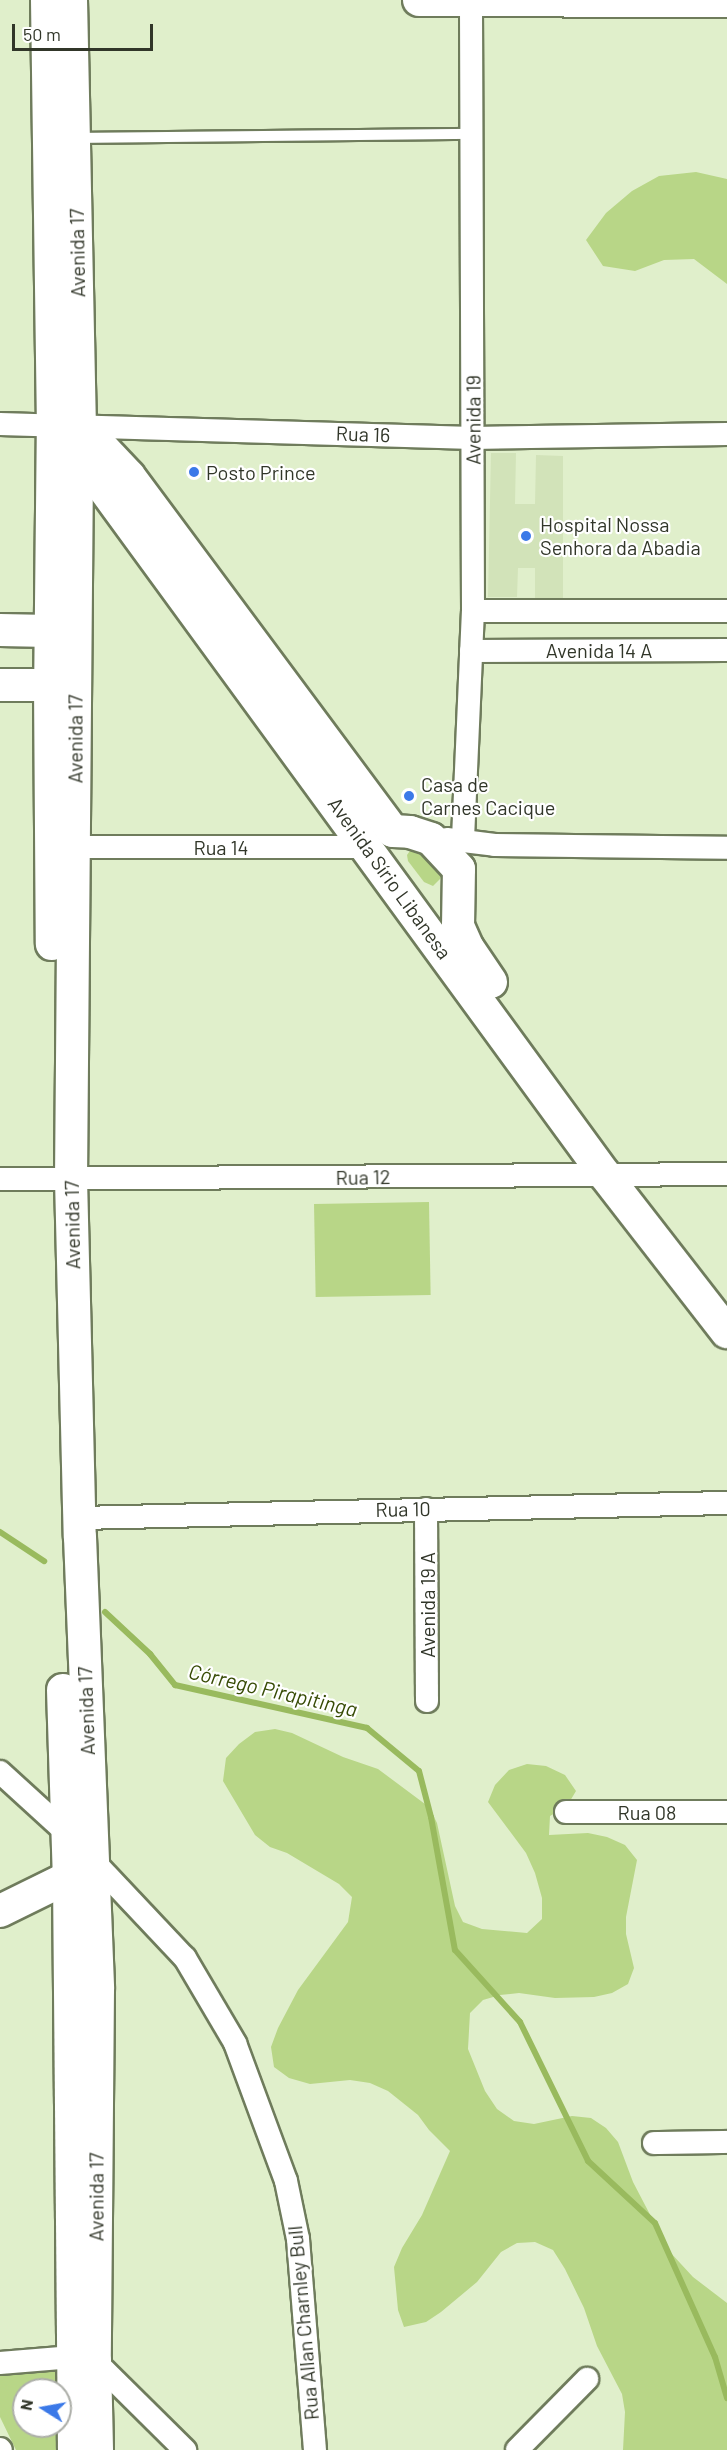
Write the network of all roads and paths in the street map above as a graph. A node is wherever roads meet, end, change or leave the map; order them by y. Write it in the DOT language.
graph roads {
  1 [pos="48,0"];
  2 [pos="72,0"];
  3 [pos="419,0"];
  4 [pos="471,1"];
  5 [pos="727,1"];
  6 [pos="473,134"];
  7 [pos="62,138"];
  8 [pos="0,424"];
  9 [pos="70,433"];
  10 [pos="727,434"];
  11 [pos="473,438"];
  12 [pos="661,610"];
  13 [pos="473,611"];
  14 [pos="727,611"];
  15 [pos="0,630"];
  16 [pos="50,631"];
  17 [pos="662,650"];
  18 [pos="471,651"];
  19 [pos="727,651"];
  20 [pos="0,685"];
  21 [pos="50,685"];
  22 [pos="381,839"];
  23 [pos="495,845"];
  24 [pos="75,847"];
  25 [pos="727,848"];
  26 [pos="461,854"];
  27 [pos="458,905"];
  28 [pos="419,918"];
  29 [pos="727,1174"];
  30 [pos="616,1175"];
  31 [pos="0,1179"];
  32 [pos="61,1179"];
  33 [pos="727,1304"];
  34 [pos="727,1332"];
  35 [pos="727,1503"];
  36 [pos="426,1509"];
  37 [pos="71,1520"];
  38 [pos="427,1701"];
  39 [pos="0,1772"];
  40 [pos="566,1812"];
  41 [pos="727,1812"];
  42 [pos="68,1834"];
  43 [pos="80,1869"];
  44 [pos="0,1911"];
  45 [pos="727,2142"];
  46 [pos="654,2143"];
  47 [pos="84,2359"];
  48 [pos="0,2363"];
  49 [pos="587,2379"];
  50 [pos="74,2450"];
  51 [pos="97,2450"];
  52 [pos="185,2450"];
  53 [pos="315,2450"];
  54 [pos="517,2450"];
  1 -- 7 [label="main road, Avenida 17"];
  2 -- 7 [label="main road, Avenida 17"];
  3 -- 4 [label="main road"];
  4 -- 5 [label="main road"];
  4 -- 6 [label="street, Avenida 19"];
  6 -- 7 [label="lane"];
  6 -- 11 [label="street, Avenida 19"];
  7 -- 9 [label="main road, Avenida 17"];
  8 -- 9 [label="street, Rua 16"];
  9 -- 11 [label="street, Rua 16"];
  9 -- 16 [label="main road, Avenida 17"];
  9 -- 22 [label="main road, Avenida Sírio Libanesa"];
  9 -- 24 [label="main road, Avenida 17"];
  10 -- 11 [label="street, Rua 16"];
  11 -- 13 [label="street, Avenida 19"];
  12 -- 13 [label="street, Avenida 14 A"];
  12 -- 14 [label="street, Avenida 14 A"];
  12 -- 17 [label="street"];
  13 -- 18 [label="street, Avenida 19"];
  15 -- 16 [label="main road"];
  16 -- 21 [label="main road, Avenida 17"];
  17 -- 18 [label="street, Avenida 14 A"];
  17 -- 19 [label="street, Avenida 14 A"];
  18 -- 26 [label="street, Avenida 19"];
  20 -- 21 [label="main road"];
  21 -- 32 [label="main road, Avenida 17"];
  22 -- 24 [label="street, Rua 14"];
  22 -- 26 [label="main road, Avenida Sírio Libanesa"];
  22 -- 28 [label="main road, Avenida Sírio Libanesa"];
  23 -- 25 [label="street"];
  23 -- 26 [label="street"];
  23 -- 26 [label="street"];
  24 -- 32 [label="main road, Avenida 17"];
  26 -- 27 [label="main road, Avenida Sírio Libanesa"];
  27 -- 28 [label="main road"];
  27 -- 30 [label="main road, Avenida Sírio Libanesa"];
  28 -- 30 [label="main road, Avenida Sírio Libanesa"];
  29 -- 30 [label="street, Rua 12"];
  30 -- 32 [label="street, Rua 12"];
  30 -- 33 [label="main road, Avenida Sírio Libanesa"];
  30 -- 34 [label="main road, Avenida Sírio Libanesa"];
  31 -- 32 [label="street, Rua 12"];
  32 -- 37 [label="main road, Avenida 17"];
  35 -- 36 [label="street, Rua 10"];
  36 -- 37 [label="street, Rua 10"];
  36 -- 38 [label="street, Avenida 19 A"];
  37 -- 42 [label="main road, Avenida 17"];
  37 -- 43 [label="main road, Avenida 17"];
  39 -- 42 [label="street"];
  40 -- 41 [label="street, Rua 08"];
  42 -- 43 [label="main road, Avenida 17"];
  43 -- 44 [label="main road"];
  43 -- 47 [label="main road, Avenida 17"];
  43 -- 53 [label="street, Rua Allan Charnley Bull"];
  45 -- 46 [label="street"];
  47 -- 48 [label="street"];
  47 -- 50 [label="main road, Avenida 17"];
  47 -- 51 [label="main road, Avenida 17"];
  47 -- 52 [label="street"];
  49 -- 54 [label="street"];
}
